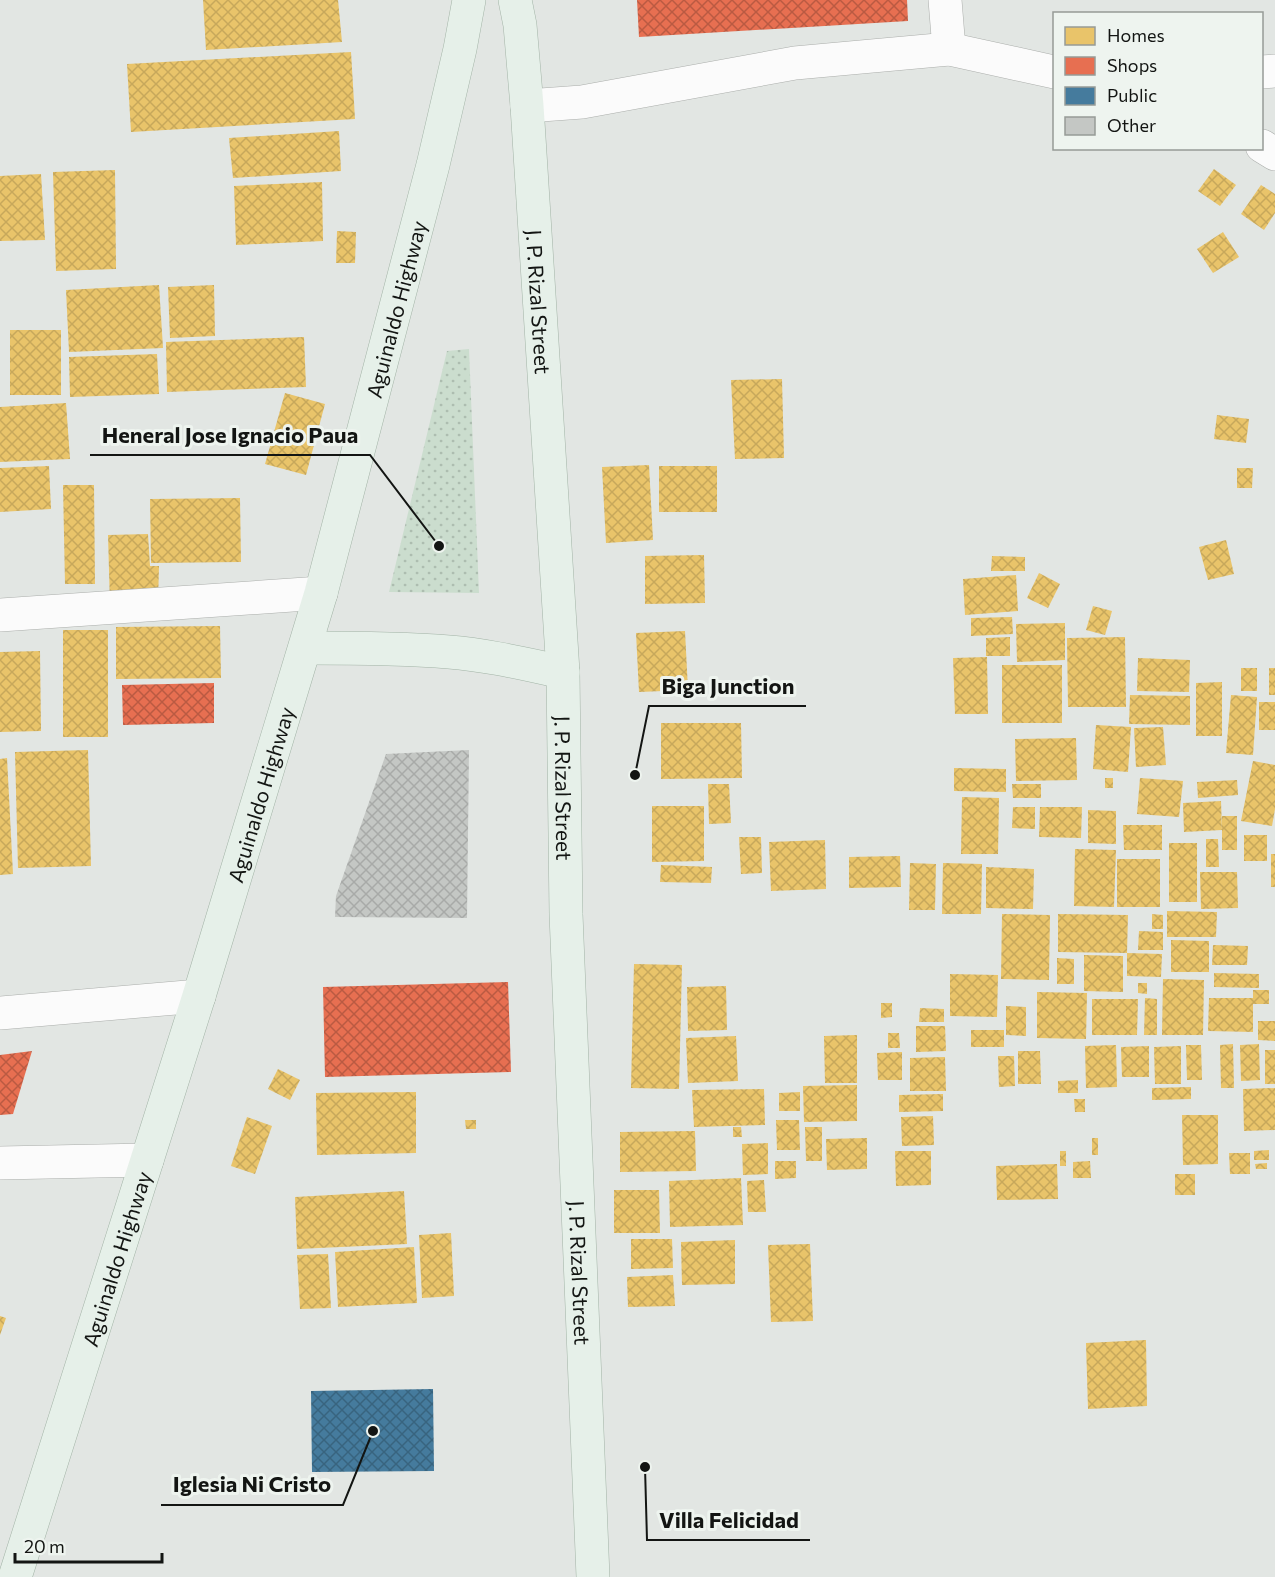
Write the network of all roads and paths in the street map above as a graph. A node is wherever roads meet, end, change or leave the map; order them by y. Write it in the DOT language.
graph roads {
  1 [pos="469,0"];
  2 [pos="515,0"];
  3 [pos="945,0"];
  4 [pos="949,49"];
  5 [pos="1053,72"];
  6 [pos="528,106"];
  7 [pos="321,593"];
  8 [pos="0,615"];
  9 [pos="305,648"];
  10 [pos="562,672"];
  11 [pos="199,996"];
  12 [pos="0,1013"];
  13 [pos="147,1160"];
  14 [pos="0,1163"];
  15 [pos="15,1577"];
  16 [pos="593,1577"];
  1 -- 7 [label="main road, Aguinaldo Highway"];
  2 -- 6 [label="main road, J. P. Rizal Street"];
  3 -- 4 [label="street"];
  4 -- 5 [label="street"];
  4 -- 6 [label="street"];
  6 -- 10 [label="main road, J. P. Rizal Street"];
  7 -- 8 [label="street"];
  7 -- 9 [label="main road, Aguinaldo Highway"];
  9 -- 10 [label="main road"];
  9 -- 11 [label="main road, Aguinaldo Highway"];
  10 -- 16 [label="main road, J. P. Rizal Street"];
  11 -- 12 [label="street"];
  11 -- 13 [label="main road, Aguinaldo Highway"];
  13 -- 14 [label="street"];
  13 -- 15 [label="main road, Aguinaldo Highway"];
}
